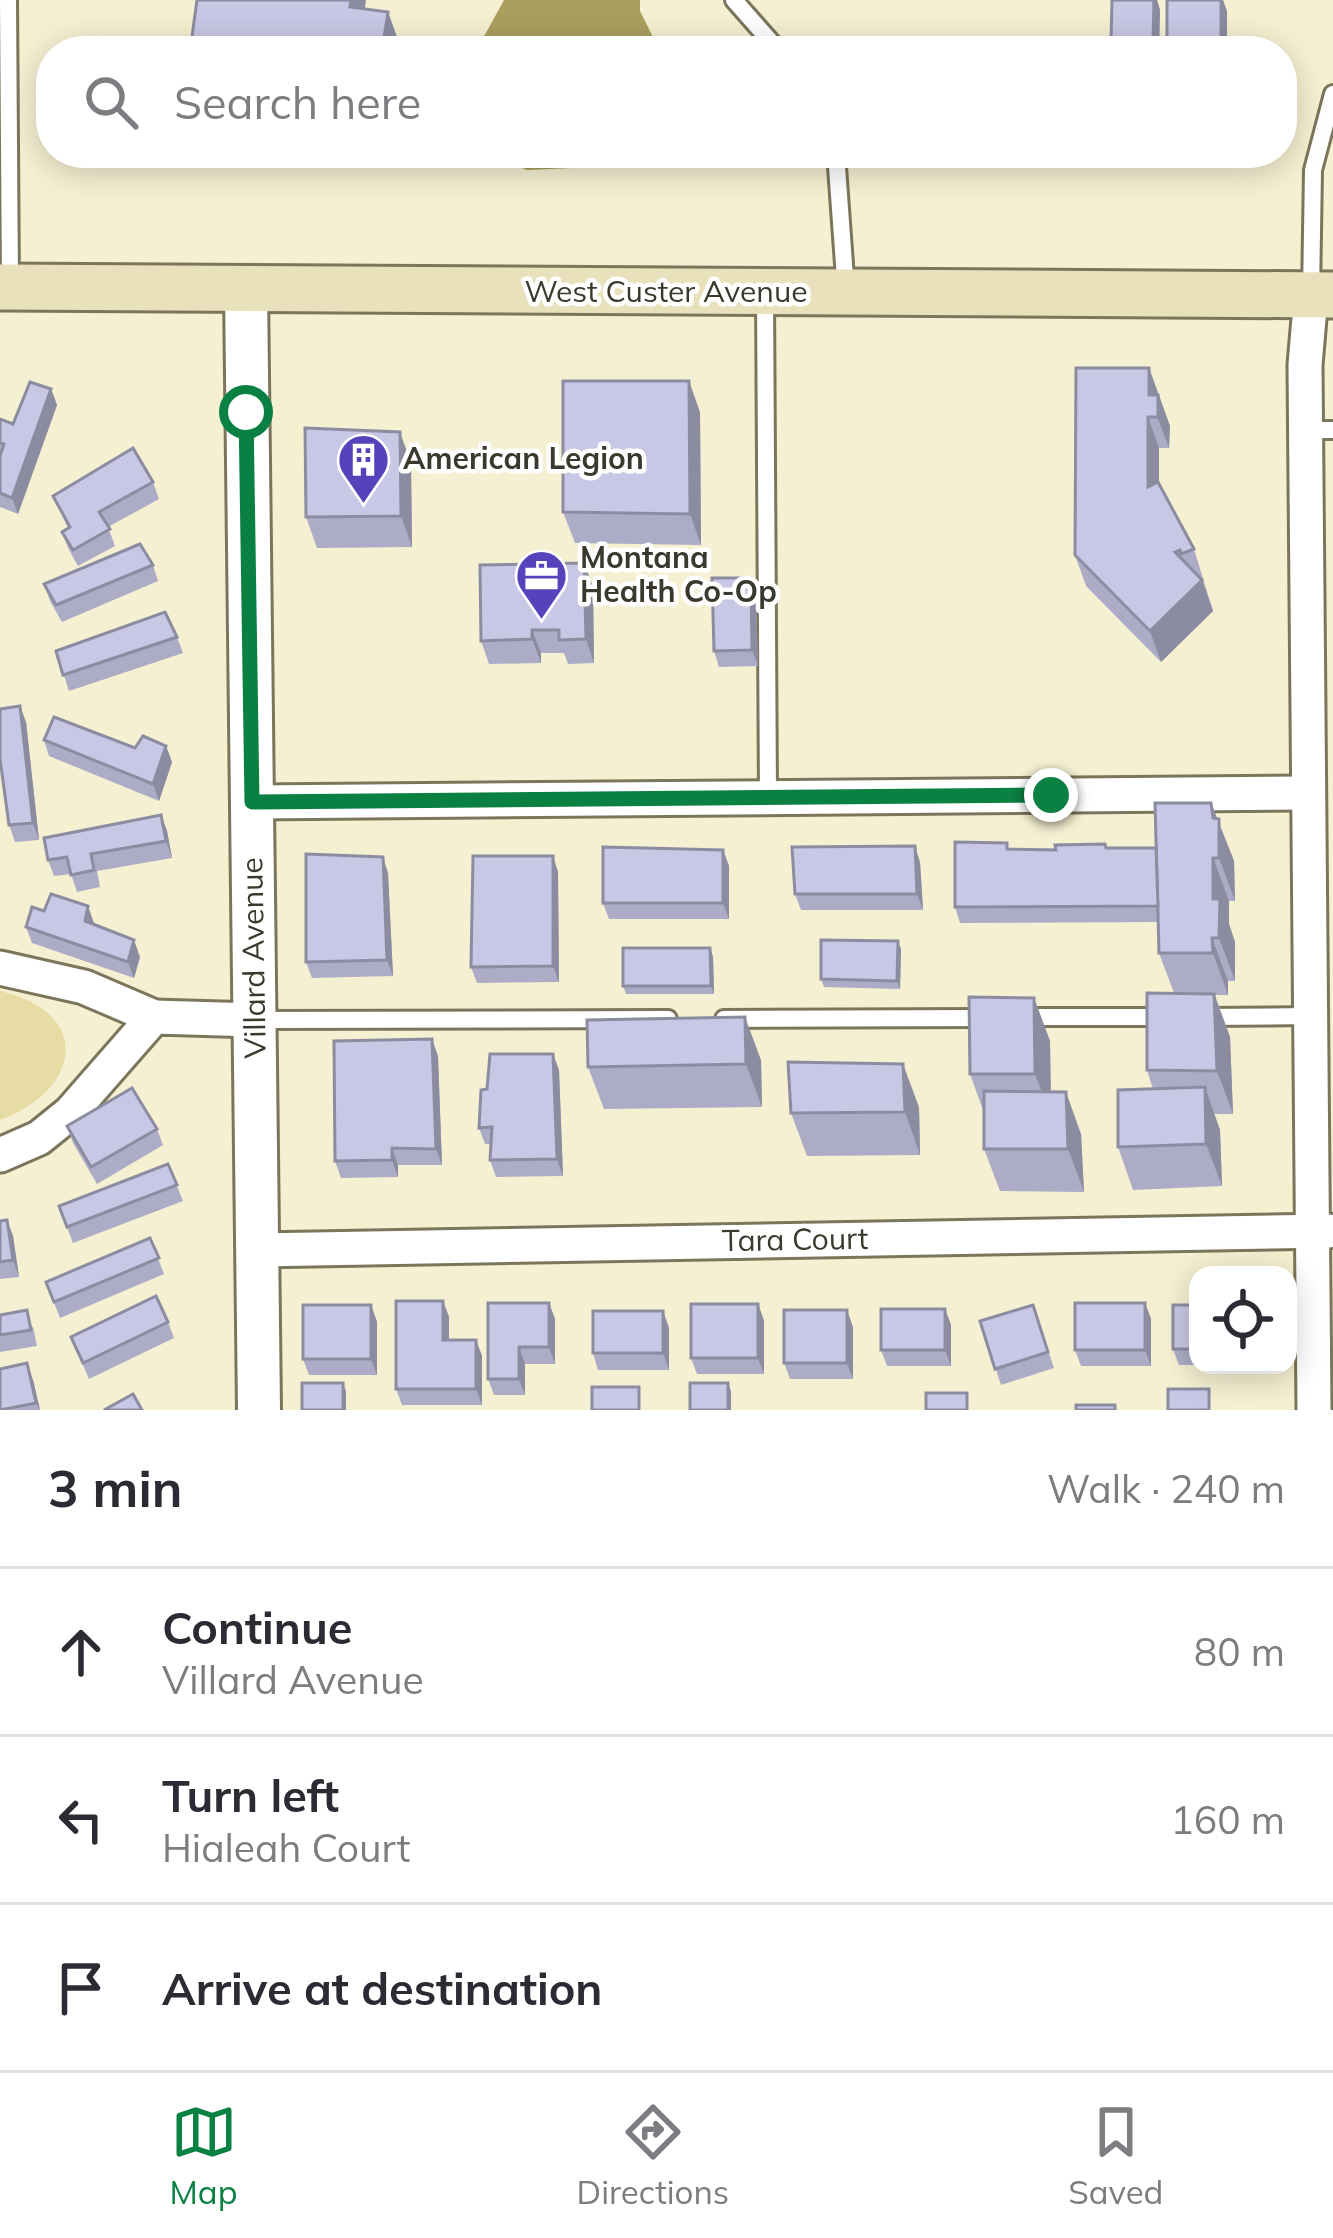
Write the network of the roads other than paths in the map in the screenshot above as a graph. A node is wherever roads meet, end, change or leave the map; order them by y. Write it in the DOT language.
graph roads {
  1 [pos="8,0"];
  2 [pos="734,0"];
  3 [pos="765,36"];
  4 [pos="1333,94"];
  5 [pos="837,168"];
  6 [pos="5,287"];
  7 [pos="246,289"];
  8 [pos="765,292"];
  9 [pos="846,293"];
  10 [pos="1322,295"];
  11 [pos="1319,430"];
  12 [pos="1307,793"];
  13 [pos="768,798"];
  14 [pos="252,802"];
  15 [pos="0,968"];
  16 [pos="1313,1016"];
  17 [pos="154,1017"];
  18 [pos="691,1019"];
  19 [pos="715,1019"];
  20 [pos="255,1020"];
  21 [pos="0,1155"];
  22 [pos="1322,1231"];
  23 [pos="257,1250"];
  24 [pos="259,1410"];
  25 [pos="1314,1410"];
  1 -- 6 [label="lane"];
  2 -- 3 [label="lane"];
  4 -- 10 [label="lane"];
  5 -- 9 [label="lane"];
  6 -- 7 [label="main road, West Custer Avenue"];
  7 -- 8 [label="main road, West Custer Avenue"];
  7 -- 14 [label="street, Villard Avenue"];
  8 -- 9 [label="main road, West Custer Avenue"];
  8 -- 13 [label="lane"];
  9 -- 10 [label="main road, West Custer Avenue"];
  10 -- 11 [label="street"];
  11 -- 12 [label="street"];
  12 -- 13 [label="street"];
  12 -- 16 [label="street"];
  13 -- 14 [label="street"];
  14 -- 20 [label="street, Villard Avenue"];
  15 -- 17 [label="street"];
  16 -- 19 [label="lane"];
  16 -- 22 [label="street"];
  17 -- 20 [label="street"];
  17 -- 21 [label="street"];
  18 -- 20 [label="lane"];
  20 -- 23 [label="street, Villard Avenue"];
  22 -- 23 [label="street, Tara Court"];
  22 -- 25 [label="street"];
  23 -- 24 [label="street, Villard Avenue"];
}
